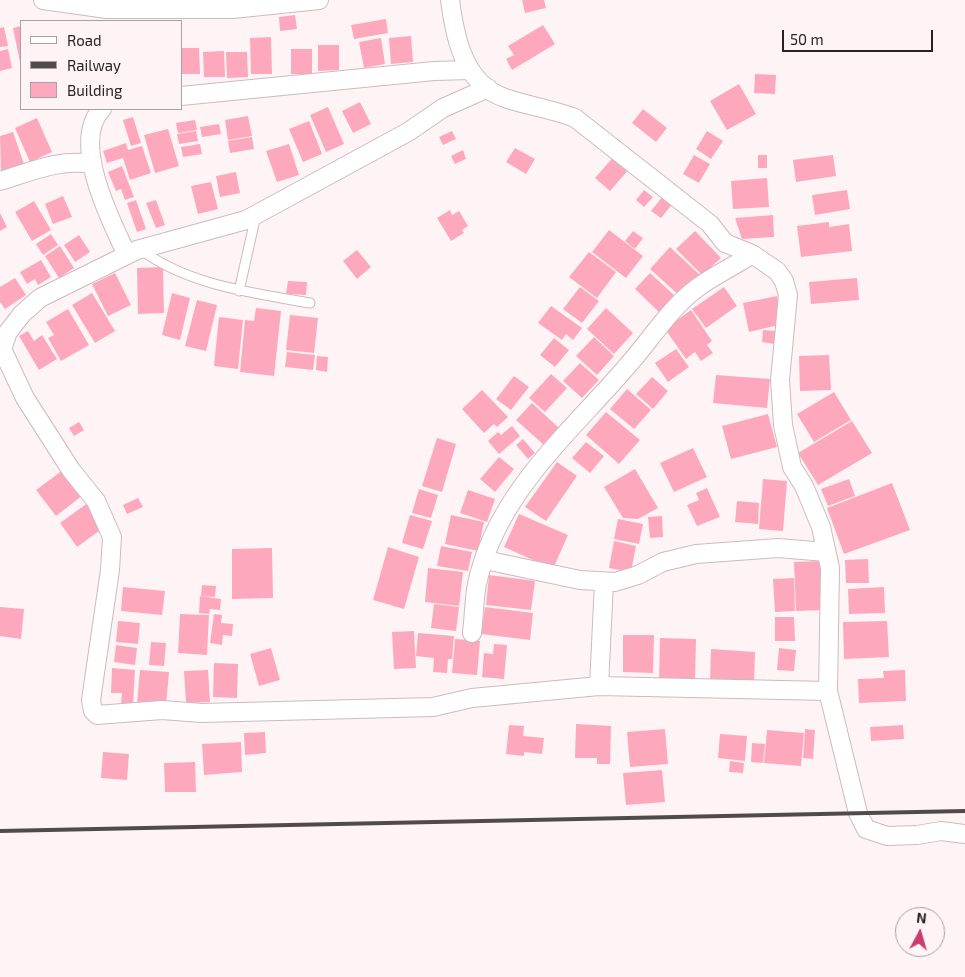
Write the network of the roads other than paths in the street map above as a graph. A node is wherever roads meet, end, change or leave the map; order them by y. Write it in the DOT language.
graph roads {
  1 [pos="43,0"];
  2 [pos="319,0"];
  3 [pos="450,0"];
  4 [pos="470,70"];
  5 [pos="488,88"];
  6 [pos="182,96"];
  7 [pos="101,110"];
  8 [pos="92,164"];
  9 [pos="0,181"];
  10 [pos="256,214"];
  11 [pos="133,252"];
  12 [pos="752,254"];
  13 [pos="239,291"];
  14 [pos="310,303"];
  15 [pos="826,552"];
  16 [pos="485,560"];
  17 [pos="604,582"];
  18 [pos="472,633"];
  19 [pos="600,686"];
  20 [pos="828,691"];
  21 [pos="965,834"];
  1 -- 2 [label="street"];
  3 -- 4 [label="street"];
  4 -- 5 [label="street"];
  4 -- 6 [label="street"];
  5 -- 10 [label="street"];
  5 -- 12 [label="street"];
  7 -- 8 [label="street"];
  8 -- 9 [label="street"];
  8 -- 11 [label="street"];
  10 -- 11 [label="street"];
  10 -- 13 [label="lane"];
  11 -- 13 [label="lane"];
  11 -- 19 [label="street"];
  12 -- 15 [label="street"];
  12 -- 16 [label="street"];
  13 -- 14 [label="lane"];
  15 -- 17 [label="street"];
  15 -- 20 [label="street"];
  16 -- 17 [label="street"];
  16 -- 18 [label="street"];
  17 -- 19 [label="street"];
  19 -- 20 [label="street"];
  20 -- 21 [label="street"];
}
